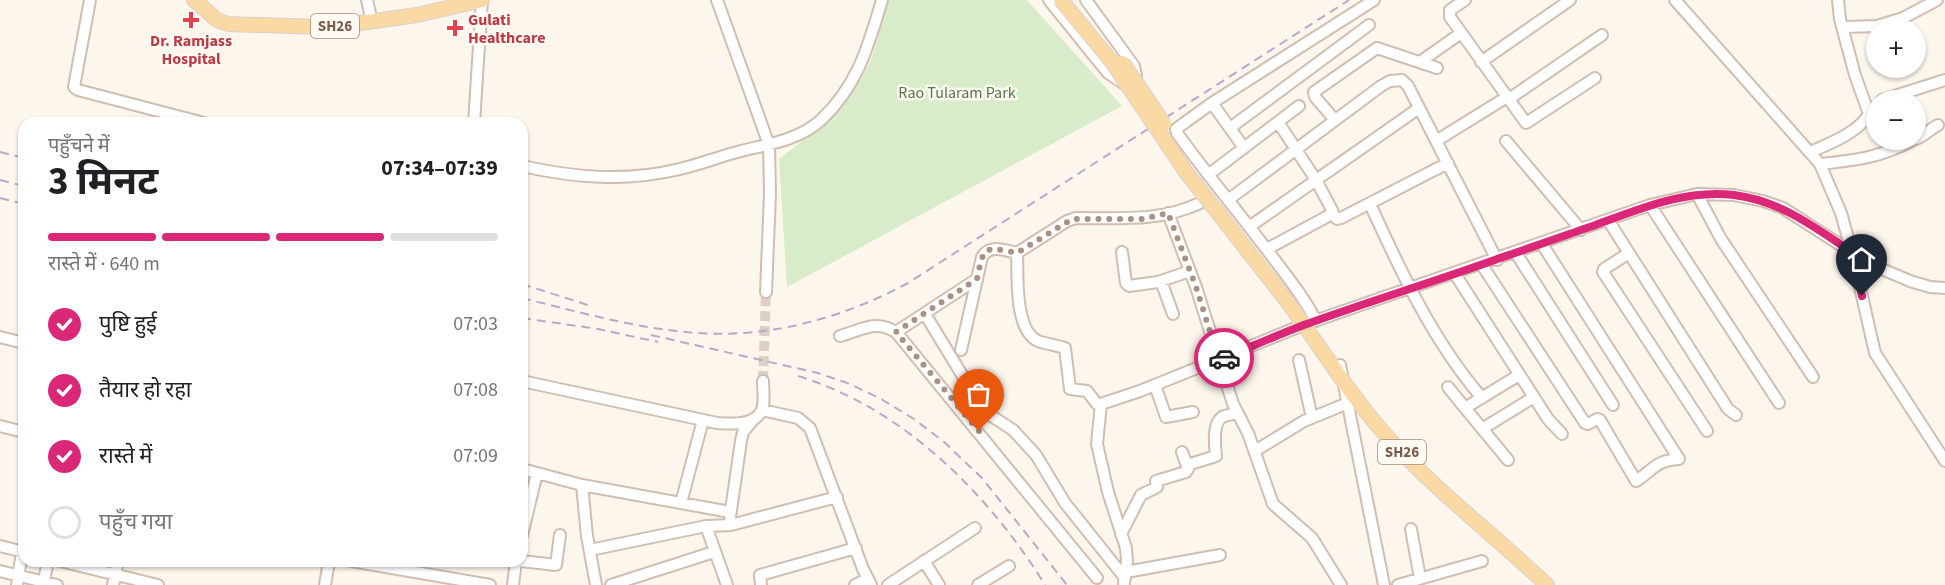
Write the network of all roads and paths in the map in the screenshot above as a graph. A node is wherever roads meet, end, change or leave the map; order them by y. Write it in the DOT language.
graph roads {
  1 [pos="90,0"];
  2 [pos="194,0"];
  3 [pos="367,0"];
  4 [pos="482,0"];
  5 [pos="717,0"];
  6 [pos="882,0"];
  7 [pos="1049,0"];
  8 [pos="1061,0"];
  9 [pos="1074,0"];
  10 [pos="1086,0"];
  11 [pos="1374,0"];
  12 [pos="1465,0"];
  13 [pos="1570,0"];
  14 [pos="1675,0"];
  15 [pos="1838,0"];
  16 [pos="1937,0"];
  17 [pos="372,22"];
  18 [pos="1369,25"];
  19 [pos="1843,27"];
  20 [pos="1461,33"];
  21 [pos="1602,35"];
  22 [pos="1420,62"];
  23 [pos="1481,62"];
  24 [pos="1437,68"];
  25 [pos="1595,78"];
  26 [pos="1945,80"];
  27 [pos="1914,90"];
  28 [pos="1866,95"];
  29 [pos="1508,98"];
  30 [pos="1212,103"];
  31 [pos="1299,106"];
  32 [pos="1419,108"];
  33 [pos="181,117"];
  34 [pos="474,117"];
  35 [pos="1866,118"];
  36 [pos="1335,120"];
  37 [pos="1278,122"];
  38 [pos="1938,125"];
  39 [pos="1230,128"];
  40 [pos="1926,131"];
  41 [pos="1436,141"];
  42 [pos="1506,141"];
  43 [pos="769,145"];
  44 [pos="1244,148"];
  45 [pos="1296,148"];
  46 [pos="1892,150"];
  47 [pos="1811,152"];
  48 [pos="1448,163"];
  49 [pos="1820,164"];
  50 [pos="528,167"];
  51 [pos="1208,175"];
  52 [pos="1316,180"];
  53 [pos="1697,194"];
  54 [pos="1228,200"];
  55 [pos="1200,203"];
  56 [pos="1370,204"];
  57 [pos="1650,206"];
  58 [pos="1168,213"];
  59 [pos="1331,215"];
  60 [pos="1608,220"];
  61 [pos="1249,226"];
  62 [pos="1581,230"];
  63 [pos="1542,244"];
  64 [pos="1267,249"];
  65 [pos="1122,252"];
  66 [pos="1852,252"];
  67 [pos="1017,253"];
  68 [pos="1516,253"];
  69 [pos="1629,253"];
  70 [pos="1497,260"];
  71 [pos="1482,265"];
  72 [pos="1190,271"];
  73 [pos="1455,274"];
  74 [pos="977,279"];
  75 [pos="1161,281"];
  76 [pos="1945,288"];
  77 [pos="1409,290"];
  78 [pos="766,292"];
  79 [pos="1288,296"];
  80 [pos="925,314"];
  81 [pos="1173,314"];
  82 [pos="1310,323"];
  83 [pos="896,332"];
  84 [pos="840,336"];
  85 [pos="0,337"];
  86 [pos="18,342"];
  87 [pos="961,350"];
  88 [pos="1219,360"];
  89 [pos="1299,360"];
  90 [pos="1341,364"];
  91 [pos="1519,375"];
  92 [pos="1813,377"];
  93 [pos="763,381"];
  94 [pos="1344,381"];
  95 [pos="528,382"];
  96 [pos="1155,385"];
  97 [pos="1448,387"];
  98 [pos="1482,398"];
  99 [pos="1534,398"];
  100 [pos="1348,403"];
  101 [pos="1779,403"];
  102 [pos="1101,404"];
  103 [pos="1613,405"];
  104 [pos="1465,408"];
  105 [pos="762,410"];
  106 [pos="1193,412"];
  107 [pos="1237,413"];
  108 [pos="1736,415"];
  109 [pos="1312,418"];
  110 [pos="703,420"];
  111 [pos="753,420"];
  112 [pos="0,426"];
  113 [pos="1482,429"];
  114 [pos="18,430"];
  115 [pos="1707,431"];
  116 [pos="1562,434"];
  117 [pos="1254,451"];
  118 [pos="1182,452"];
  119 [pos="1508,460"];
  120 [pos="1945,461"];
  121 [pos="1186,465"];
  122 [pos="528,470"];
  123 [pos="537,472"];
  124 [pos="582,485"];
  125 [pos="837,497"];
  126 [pos="681,503"];
  127 [pos="528,510"];
  128 [pos="730,512"];
  129 [pos="731,525"];
  130 [pos="706,526"];
  131 [pos="975,528"];
  132 [pos="1411,529"];
  133 [pos="1121,534"];
  134 [pos="560,536"];
  135 [pos="0,546"];
  136 [pos="856,548"];
  137 [pos="590,550"];
  138 [pos="18,551"];
  139 [pos="714,552"];
  140 [pos="1220,555"];
  141 [pos="924,561"];
  142 [pos="1482,561"];
  143 [pos="528,562"];
  144 [pos="1009,566"];
  145 [pos="47,567"];
  146 [pos="77,567"];
  147 [pos="328,567"];
  148 [pos="384,567"];
  149 [pos="515,567"];
  150 [pos="0,571"];
  151 [pos="1442,572"];
  152 [pos="1097,578"];
  153 [pos="1420,578"];
  154 [pos="1125,579"];
  155 [pos="18,580"];
  156 [pos="114,580"];
  157 [pos="869,582"];
  158 [pos="43,583"];
  159 [pos="476,584"];
  160 [pos="57,585"];
  161 [pos="158,585"];
  162 [pos="325,585"];
  163 [pos="490,585"];
  164 [pos="513,585"];
  165 [pos="596,585"];
  166 [pos="611,585"];
  167 [pos="725,585"];
  168 [pos="760,585"];
  169 [pos="855,585"];
  170 [pos="888,585"];
  171 [pos="939,585"];
  172 [pos="978,585"];
  173 [pos="1341,585"];
  174 [pos="1384,585"];
  175 [pos="1398,585"];
  176 [pos="1444,585"];
  177 [pos="1547,585"];
  178 [pos="1558,585"];
  1 -- 33 [label="street"];
  2 -- 17 [label="main road, SH26"];
  3 -- 17 [label="street"];
  4 -- 17 [label="main road, SH26"];
  4 -- 34 [label="street"];
  5 -- 43 [label="street"];
  6 -- 43 [label="street"];
  7 -- 10 [label="street"];
  8 -- 79 [label="main road, SH26, bridge"];
  9 -- 79 [label="main road, SH26, bridge"];
  11 -- 30 [label="street"];
  12 -- 20 [label="street"];
  13 -- 23 [label="street"];
  14 -- 47 [label="street"];
  15 -- 19 [label="street"];
  16 -- 19 [label="street"];
  18 -- 39 [label="street"];
  19 -- 28 [label="street"];
  20 -- 22 [label="street"];
  20 -- 23 [label="street"];
  21 -- 29 [label="street"];
  22 -- 24 [label="street"];
  22 -- 36 [label="street"];
  23 -- 29 [label="street"];
  25 -- 29 [label="street"];
  26 -- 27 [label="street"];
  29 -- 41 [label="street"];
  30 -- 39 [label="street"];
  30 -- 51 [label="street"];
  31 -- 37 [label="street"];
  32 -- 36 [label="street"];
  32 -- 41 [label="street"];
  32 -- 52 [label="street"];
  35 -- 47 [label="street"];
  36 -- 45 [label="street"];
  37 -- 44 [label="street"];
  37 -- 45 [label="street"];
  38 -- 40 [label="street"];
  39 -- 44 [label="street"];
  41 -- 48 [label="street"];
  42 -- 62 [label="street"];
  43 -- 50 [label="street"];
  43 -- 78 [label="street"];
  44 -- 51 [label="street"];
  45 -- 52 [label="street"];
  45 -- 54 [label="street"];
  46 -- 49 [label="street"];
  47 -- 49 [label="street"];
  48 -- 56 [label="street"];
  48 -- 70 [label="street"];
  49 -- 66 [label="street"];
  51 -- 54 [label="street"];
  52 -- 59 [label="street"];
  52 -- 61 [label="street"];
  53 -- 57 [label="street"];
  53 -- 66 [label="street"];
  53 -- 92 [label="street"];
  54 -- 61 [label="street"];
  55 -- 58 [label="street"];
  56 -- 59 [label="street"];
  56 -- 77 [label="street"];
  57 -- 60 [label="street"];
  57 -- 101 [label="street"];
  58 -- 67 [label="street"];
  58 -- 72 [label="street"];
  59 -- 64 [label="street"];
  60 -- 62 [label="street"];
  60 -- 69 [label="street"];
  61 -- 64 [label="street"];
  62 -- 63 [label="street"];
  63 -- 68 [label="street"];
  63 -- 71 [label="street"];
  64 -- 82 [label="street"];
  65 -- 75 [label="street"];
  66 -- 76 [label="street"];
  66 -- 120 [label="street"];
  67 -- 74 [label="street"];
  67 -- 102 [label="street"];
  68 -- 70 [label="street"];
  68 -- 103 [label="street"];
  69 -- 108 [label="street"];
  69 -- 115 [label="street"];
  70 -- 71 [label="street"];
  71 -- 73 [label="street"];
  72 -- 75 [label="street"];
  72 -- 88 [label="street"];
  73 -- 77 [label="street"];
  73 -- 91 [label="street"];
  74 -- 80 [label="street"];
  74 -- 87 [label="street"];
  75 -- 81 [label="street"];
  77 -- 82 [label="street"];
  77 -- 98 [label="street"];
  79 -- 82 [label="main road, SH26"];
  80 -- 83 [label="street"];
  80 -- 154 [label="street"];
  82 -- 88 [label="street"];
  82 -- 90 [label="main road, SH26"];
  82 -- 94 [label="main road, SH26"];
  83 -- 84 [label="street"];
  83 -- 152 [label="street"];
  85 -- 86 [label="street"];
  88 -- 96 [label="street"];
  88 -- 107 [label="street"];
  89 -- 109 [label="street"];
  90 -- 94 [label="street"];
  90 -- 178 [label="main road, SH26"];
  91 -- 98 [label="street"];
  91 -- 99 [label="street"];
  93 -- 105 [label="street"];
  94 -- 100 [label="street"];
  94 -- 177 [label="main road, SH26"];
  95 -- 110 [label="street"];
  96 -- 102 [label="street"];
  96 -- 106 [label="street"];
  97 -- 104 [label="street"];
  98 -- 104 [label="street"];
  99 -- 113 [label="street"];
  99 -- 116 [label="street"];
  100 -- 109 [label="street"];
  100 -- 174 [label="street"];
  102 -- 133 [label="street"];
  104 -- 113 [label="street"];
  105 -- 111 [label="street"];
  105 -- 125 [label="street"];
  107 -- 117 [label="street"];
  107 -- 121 [label="street"];
  109 -- 117 [label="street"];
  110 -- 111 [label="street"];
  110 -- 126 [label="street"];
  111 -- 128 [label="street"];
  112 -- 114 [label="street"];
  113 -- 119 [label="street"];
  117 -- 173 [label="street"];
  118 -- 121 [label="street"];
  121 -- 133 [label="street"];
  122 -- 123 [label="street"];
  123 -- 124 [label="street"];
  123 -- 127 [label="street"];
  124 -- 126 [label="street"];
  124 -- 137 [label="street"];
  125 -- 129 [label="street"];
  125 -- 136 [label="street"];
  126 -- 128 [label="street"];
  128 -- 129 [label="street"];
  129 -- 130 [label="street"];
  130 -- 137 [label="street"];
  130 -- 139 [label="street"];
  131 -- 141 [label="street"];
  132 -- 153 [label="street"];
  133 -- 154 [label="street"];
  134 -- 143 [label="street"];
  135 -- 138 [label="street"];
  136 -- 157 [label="street"];
  136 -- 168 [label="street"];
  137 -- 165 [label="street"];
  139 -- 166 [label="street"];
  139 -- 167 [label="street"];
  140 -- 154 [label="street"];
  141 -- 170 [label="street"];
  141 -- 171 [label="street"];
  142 -- 151 [label="street"];
  144 -- 172 [label="street"];
  145 -- 158 [label="street"];
  146 -- 156 [label="street"];
  147 -- 162 [label="street"];
  148 -- 159 [label="street"];
  149 -- 164 [label="street"];
  150 -- 155 [label="street"];
  151 -- 153 [label="street"];
  151 -- 176 [label="street"];
  153 -- 175 [label="street"];
  155 -- 158 [label="street"];
  156 -- 161 [label="street"];
  157 -- 169 [label="street"];
  158 -- 160 [label="street"];
  159 -- 163 [label="street"];
}
